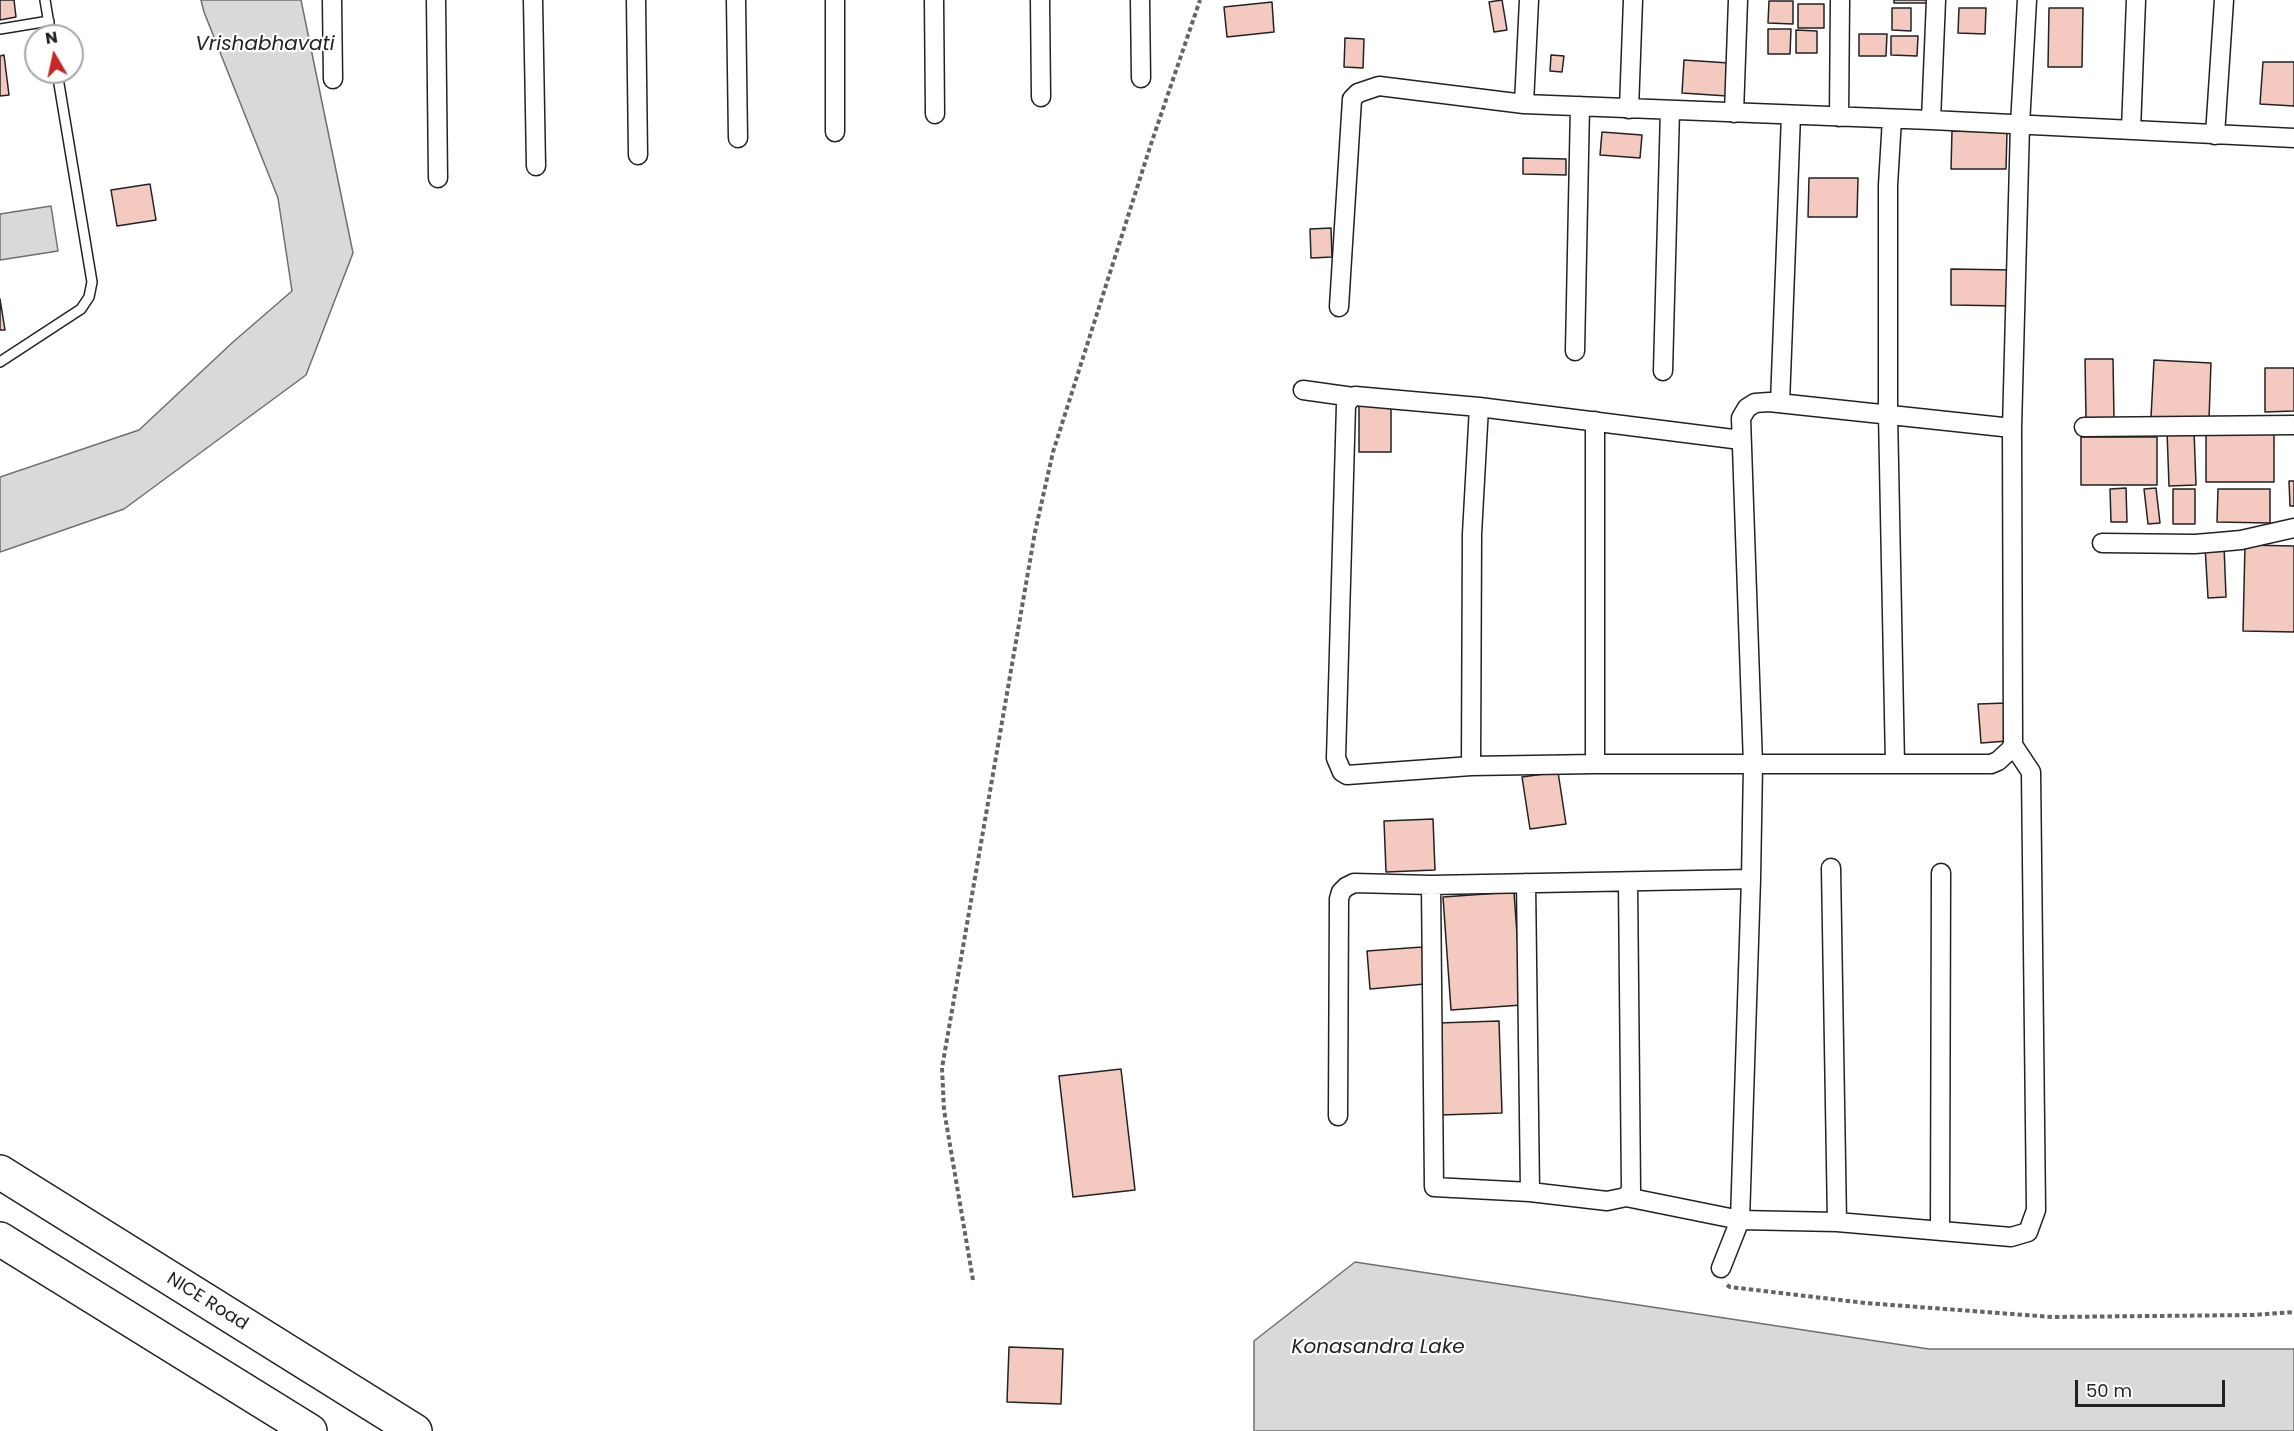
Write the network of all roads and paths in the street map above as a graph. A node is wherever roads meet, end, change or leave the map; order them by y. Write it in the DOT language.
graph roads {
  1 [pos="45,0"];
  2 [pos="332,0"];
  3 [pos="436,0"];
  4 [pos="534,0"];
  5 [pos="636,0"];
  6 [pos="736,0"];
  7 [pos="835,0"];
  8 [pos="934,0"];
  9 [pos="1041,0"];
  10 [pos="1140,0"];
  11 [pos="1200,0"];
  12 [pos="1529,0"];
  13 [pos="1632,0"];
  14 [pos="1738,0"];
  15 [pos="1840,0"];
  16 [pos="1935,0"];
  17 [pos="2027,0"];
  18 [pos="2136,0"];
  19 [pos="2224,0"];
  20 [pos="49,21"];
  21 [pos="49,24"];
  22 [pos="0,29"];
  23 [pos="1142,78"];
  24 [pos="333,79"];
  25 [pos="59,84"];
  26 [pos="1041,97"];
  27 [pos="1524,104"];
  28 [pos="1580,106"];
  29 [pos="1629,108"];
  30 [pos="1670,110"];
  31 [pos="1734,113"];
  32 [pos="935,114"];
  33 [pos="1791,115"];
  34 [pos="1839,117"];
  35 [pos="1892,119"];
  36 [pos="1931,120"];
  37 [pos="2020,125"];
  38 [pos="2131,130"];
  39 [pos="835,132"];
  40 [pos="2215,135"];
  41 [pos="738,138"];
  42 [pos="2294,138"];
  43 [pos="638,155"];
  44 [pos="536,166"];
  45 [pos="438,178"];
  46 [pos="1339,307"];
  47 [pos="1575,351"];
  48 [pos="0,362"];
  49 [pos="1663,371"];
  50 [pos="1303,390"];
  51 [pos="1353,397"];
  52 [pos="1780,403"];
  53 [pos="1479,407"];
  54 [pos="1888,414"];
  55 [pos="1595,421"];
  56 [pos="2294,425"];
  57 [pos="2084,427"];
  58 [pos="2012,428"];
  59 [pos="1740,440"];
  60 [pos="2294,528"];
  61 [pos="2102,543"];
  62 [pos="2013,745"];
  63 [pos="1595,764"];
  64 [pos="1895,764"];
  65 [pos="1753,765"];
  66 [pos="1471,766"];
  67 [pos="1831,868"];
  68 [pos="1941,873"];
  69 [pos="1751,879"];
  70 [pos="1628,882"];
  71 [pos="1526,883"];
  72 [pos="1431,885"];
  73 [pos="1338,1116"];
  74 [pos="0,1172"];
  75 [pos="1530,1192"];
  76 [pos="1626,1197"];
  77 [pos="1740,1220"];
  78 [pos="1837,1222"];
  79 [pos="1940,1231"];
  80 [pos="0,1239"];
  81 [pos="1721,1268"];
  82 [pos="973,1280"];
  83 [pos="2294,1312"];
  84 [pos="310,1431"];
  85 [pos="415,1431"];
  1 -- 20 [label="lane"];
  2 -- 24 [label="street"];
  3 -- 45 [label="street"];
  4 -- 44 [label="street"];
  5 -- 43 [label="street"];
  6 -- 41 [label="street"];
  7 -- 39 [label="street"];
  8 -- 32 [label="street"];
  9 -- 26 [label="street"];
  10 -- 23 [label="street"];
  11 -- 82 [label="path"];
  12 -- 27 [label="street"];
  13 -- 29 [label="street"];
  14 -- 31 [label="street"];
  15 -- 34 [label="street"];
  16 -- 36 [label="street"];
  17 -- 37 [label="street"];
  18 -- 38 [label="street"];
  19 -- 40 [label="street"];
  20 -- 21 [label="lane"];
  20 -- 22 [label="lane"];
  25 -- 48 [label="lane"];
  27 -- 28 [label="street"];
  27 -- 46 [label="street"];
  28 -- 29 [label="street"];
  28 -- 47 [label="street"];
  29 -- 30 [label="street"];
  30 -- 31 [label="street"];
  30 -- 49 [label="street"];
  31 -- 33 [label="street"];
  33 -- 34 [label="street"];
  33 -- 52 [label="street"];
  34 -- 35 [label="street"];
  35 -- 36 [label="street"];
  35 -- 54 [label="street"];
  36 -- 37 [label="street"];
  37 -- 38 [label="street"];
  37 -- 58 [label="street"];
  38 -- 40 [label="street"];
  40 -- 42 [label="street"];
  50 -- 51 [label="street"];
  51 -- 53 [label="street"];
  51 -- 66 [label="street"];
  52 -- 54 [label="street"];
  52 -- 59 [label="street"];
  53 -- 55 [label="street"];
  53 -- 66 [label="street"];
  54 -- 58 [label="street"];
  54 -- 64 [label="street"];
  55 -- 59 [label="street"];
  55 -- 63 [label="street"];
  56 -- 57 [label="street"];
  58 -- 62 [label="street"];
  59 -- 65 [label="street"];
  60 -- 61 [label="street"];
  62 -- 64 [label="street"];
  62 -- 79 [label="street"];
  63 -- 65 [label="street"];
  63 -- 66 [label="street"];
  64 -- 65 [label="street"];
  65 -- 69 [label="street"];
  67 -- 78 [label="street"];
  68 -- 79 [label="street"];
  69 -- 70 [label="street"];
  69 -- 77 [label="street"];
  70 -- 71 [label="street"];
  70 -- 76 [label="street"];
  71 -- 72 [label="street"];
  71 -- 75 [label="street"];
  72 -- 73 [label="street"];
  72 -- 75 [label="street"];
  74 -- 85 [label="highway, NICE Road"];
  75 -- 76 [label="street"];
  76 -- 77 [label="street"];
  77 -- 78 [label="street"];
  77 -- 81 [label="street"];
  78 -- 79 [label="street"];
  80 -- 84 [label="highway"];
  81 -- 83 [label="path"];
}
